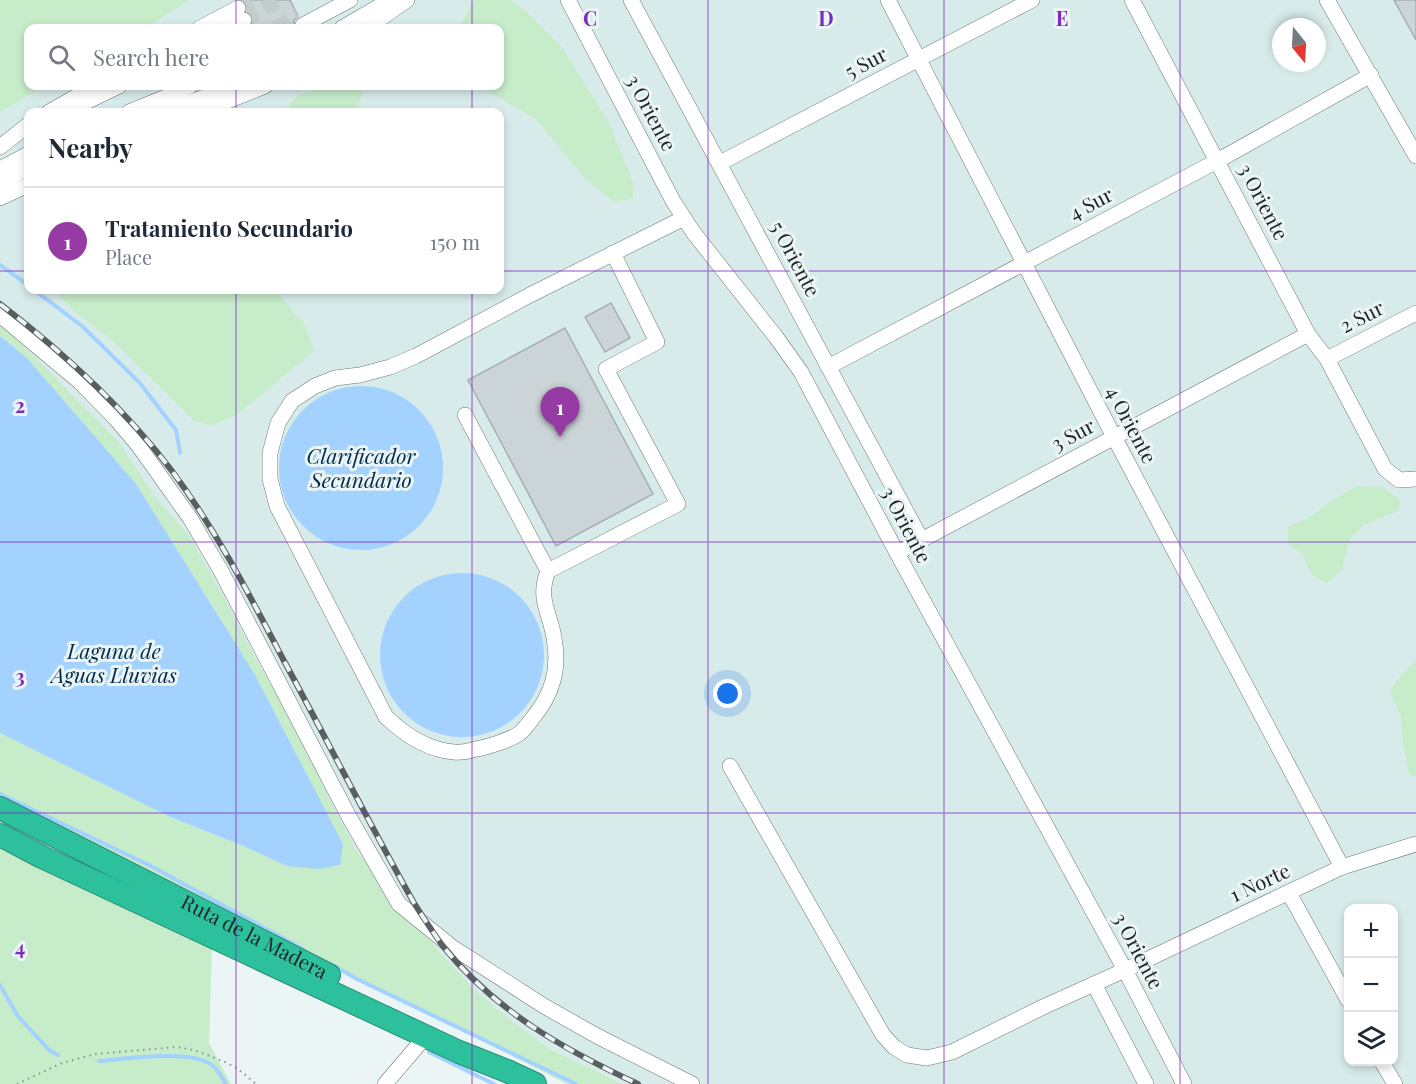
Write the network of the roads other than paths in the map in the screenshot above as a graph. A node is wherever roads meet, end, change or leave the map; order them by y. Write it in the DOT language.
graph roads {
  1 [pos="328,0"];
  2 [pos="350,0"];
  3 [pos="390,0"];
  4 [pos="407,0"];
  5 [pos="568,0"];
  6 [pos="631,0"];
  7 [pos="888,0"];
  8 [pos="1032,0"];
  9 [pos="1132,0"];
  10 [pos="1327,0"];
  11 [pos="212,24"];
  12 [pos="232,24"];
  13 [pos="349,24"];
  14 [pos="373,24"];
  15 [pos="918,59"];
  16 [pos="1371,75"];
  17 [pos="88,90"];
  18 [pos="111,90"];
  19 [pos="163,90"];
  20 [pos="182,90"];
  21 [pos="224,90"];
  22 [pos="255,90"];
  23 [pos="56,108"];
  24 [pos="72,108"];
  25 [pos="129,108"];
  26 [pos="139,108"];
  27 [pos="162,108"];
  28 [pos="210,108"];
  29 [pos="24,128"];
  30 [pos="24,133"];
  31 [pos="3,145"];
  32 [pos="24,156"];
  33 [pos="1416,156"];
  34 [pos="1217,161"];
  35 [pos="720,163"];
  36 [pos="0,169"];
  37 [pos="24,170"];
  38 [pos="0,183"];
  39 [pos="24,187"];
  40 [pos="0,198"];
  41 [pos="684,218"];
  42 [pos="613,253"];
  43 [pos="1024,263"];
  44 [pos="1416,313"];
  45 [pos="0,315"];
  46 [pos="1308,334"];
  47 [pos="1327,359"];
  48 [pos="828,366"];
  49 [pos="465,415"];
  50 [pos="1114,437"];
  51 [pos="1416,479"];
  52 [pos="921,539"];
  53 [pos="897,553"];
  54 [pos="548,571"];
  55 [pos="730,766"];
  56 [pos="0,808"];
  57 [pos="0,835"];
  58 [pos="1416,844"];
  59 [pos="1341,867"];
  60 [pos="1289,893"];
  61 [pos="1125,970"];
  62 [pos="1094,984"];
  63 [pos="1344,993"];
  64 [pos="426,1036"];
  65 [pos="1384,1066"];
  66 [pos="507,1071"];
  67 [pos="385,1084"];
  68 [pos="535,1084"];
  69 [pos="692,1084"];
  70 [pos="1146,1084"];
  71 [pos="1184,1084"];
  72 [pos="1395,1084"];
  1 -- 2 [label="lane"];
  3 -- 13 [label="lane"];
  4 -- 14 [label="lane"];
  5 -- 41 [label="lane, 3 Oriente"];
  6 -- 35 [label="lane, 5 Oriente"];
  7 -- 15 [label="lane, 4 Oriente"];
  8 -- 15 [label="lane, 5 Sur"];
  9 -- 34 [label="lane, 3 Oriente"];
  10 -- 16 [label="lane"];
  11 -- 12 [label="lane"];
  15 -- 35 [label="lane, 5 Sur"];
  15 -- 43 [label="lane, 4 Oriente"];
  16 -- 33 [label="lane"];
  16 -- 34 [label="lane, 4 Sur"];
  17 -- 23 [label="lane"];
  18 -- 24 [label="lane"];
  19 -- 25 [label="lane"];
  20 -- 26 [label="lane"];
  21 -- 27 [label="lane"];
  22 -- 28 [label="lane"];
  29 -- 31 [label="lane"];
  30 -- 31 [label="lane"];
  32 -- 36 [label="lane"];
  34 -- 43 [label="lane, 4 Sur"];
  34 -- 46 [label="lane, 3 Oriente"];
  35 -- 48 [label="lane, 5 Oriente"];
  37 -- 38 [label="lane"];
  39 -- 40 [label="lane"];
  41 -- 42 [label="lane"];
  41 -- 53 [label="lane, 3 Oriente"];
  42 -- 54 [label="lane"];
  42 -- 54 [label="lane"];
  43 -- 48 [label="lane, 4 Sur"];
  43 -- 50 [label="lane, 4 Oriente"];
  44 -- 47 [label="lane, 2 Sur"];
  45 -- 69 [label="lane"];
  46 -- 47 [label="lane, 3 Oriente"];
  46 -- 50 [label="lane, 3 Sur"];
  47 -- 51 [label="lane, 3 Oriente"];
  48 -- 52 [label="lane, 5 Oriente"];
  49 -- 54 [label="lane"];
  50 -- 52 [label="lane, 3 Sur"];
  50 -- 59 [label="lane, 4 Oriente"];
  52 -- 53 [label="lane, 3 Sur"];
  53 -- 61 [label="lane, 3 Oriente"];
  55 -- 62 [label="lane, 1 Norte"];
  56 -- 66 [label="highway, Ruta de la Madera"];
  57 -- 64 [label="highway, Ruta de la Madera"];
  58 -- 59 [label="lane, 1 Norte"];
  59 -- 60 [label="lane, 1 Norte"];
  60 -- 61 [label="lane, 1 Norte"];
  60 -- 63 [label="lane"];
  61 -- 62 [label="lane, 1 Norte"];
  61 -- 71 [label="lane, 3 Oriente"];
  62 -- 70 [label="lane"];
  64 -- 66 [label="highway, Ruta de la Madera"];
  64 -- 67 [label="lane"];
  65 -- 72 [label="lane"];
  66 -- 68 [label="highway, Ruta de la Madera"];
}
